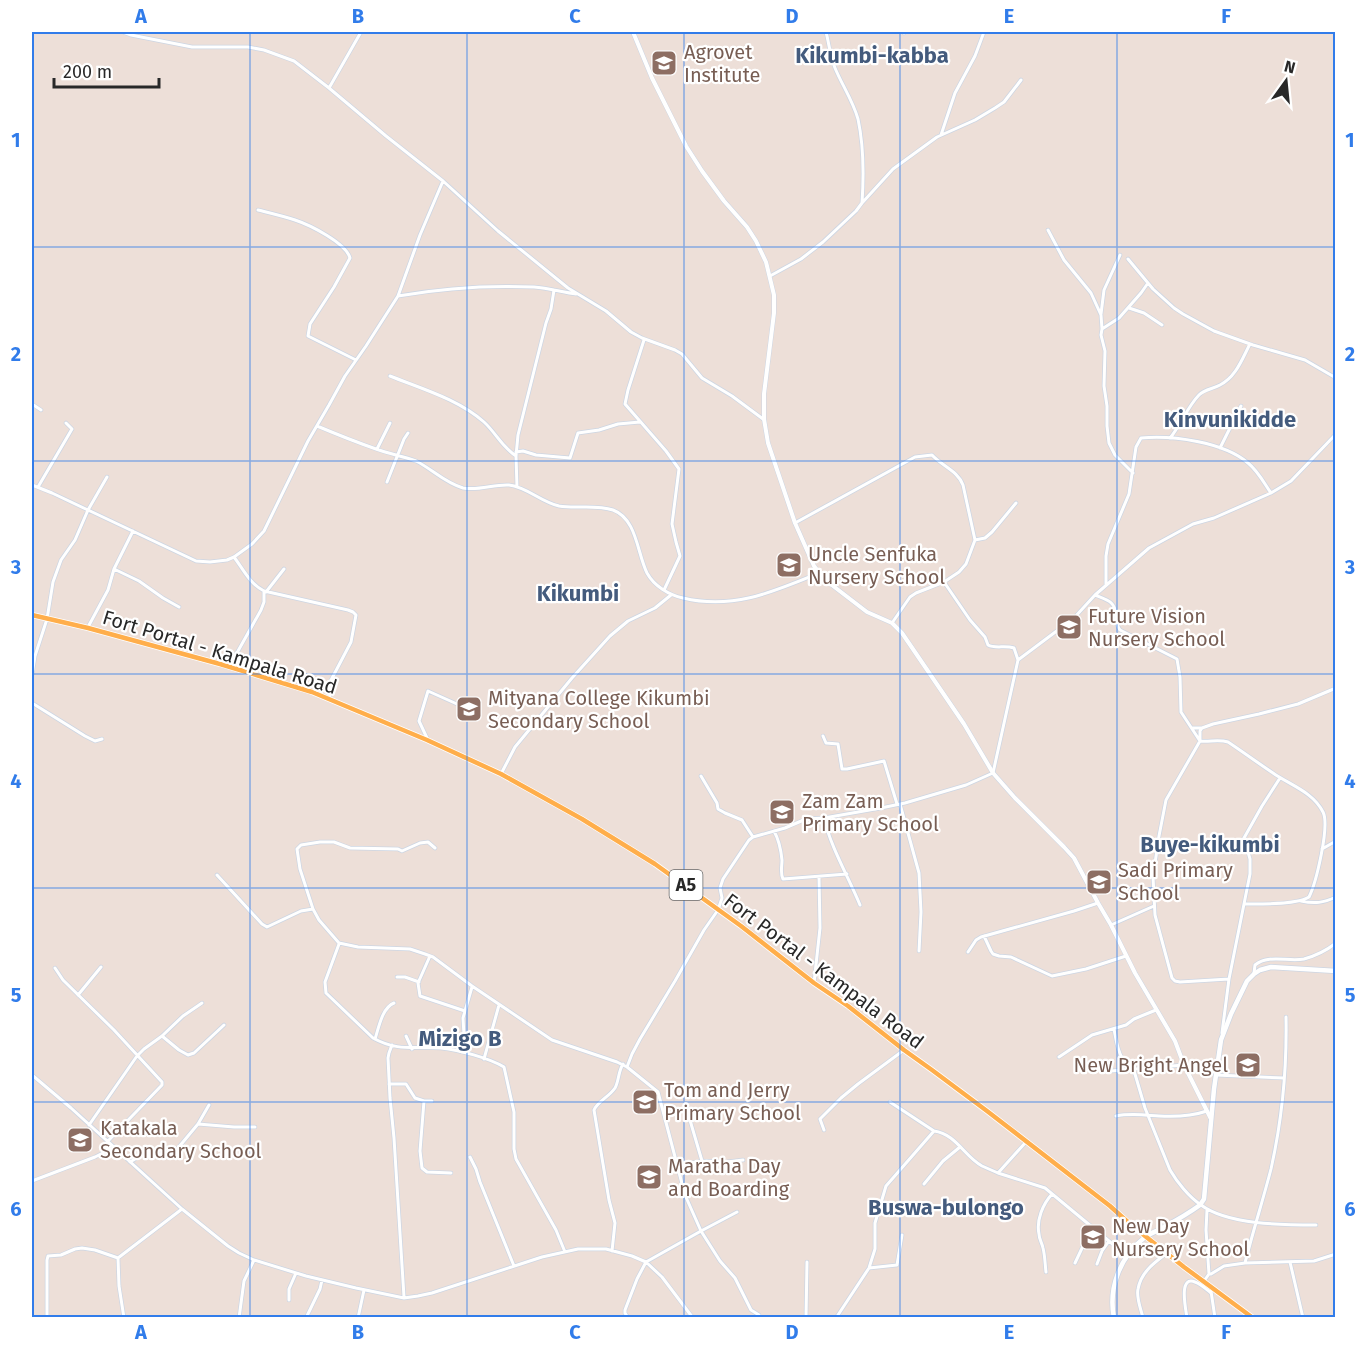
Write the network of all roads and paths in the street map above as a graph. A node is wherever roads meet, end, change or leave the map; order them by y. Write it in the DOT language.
graph roads {
  1 [pos="123,32"];
  2 [pos="361,32"];
  3 [pos="633,32"];
  4 [pos="826,32"];
  5 [pos="984,32"];
  6 [pos="1021,80"];
  7 [pos="329,88"];
  8 [pos="941,135"];
  9 [pos="443,181"];
  10 [pos="862,203"];
  11 [pos="258,210"];
  12 [pos="1048,230"];
  13 [pos="1120,255"];
  14 [pos="1128,259"];
  15 [pos="770,276"];
  16 [pos="1148,283"];
  17 [pos="554,290"];
  18 [pos="578,294"];
  19 [pos="398,296"];
  20 [pos="1129,308"];
  21 [pos="1101,315"];
  22 [pos="1162,325"];
  23 [pos="1102,329"];
  24 [pos="645,340"];
  25 [pos="1250,344"];
  26 [pos="356,360"];
  27 [pos="390,376"];
  28 [pos="1335,378"];
  29 [pos="32,404"];
  30 [pos="1241,406"];
  31 [pos="41,410"];
  32 [pos="764,419"];
  33 [pos="640,422"];
  34 [pos="66,423"];
  35 [pos="390,423"];
  36 [pos="316,426"];
  37 [pos="408,432"];
  38 [pos="1335,434"];
  39 [pos="1170,438"];
  40 [pos="1220,448"];
  41 [pos="377,449"];
  42 [pos="516,454"];
  43 [pos="397,456"];
  44 [pos="1133,473"];
  45 [pos="107,477"];
  46 [pos="387,482"];
  47 [pos="32,485"];
  48 [pos="517,487"];
  49 [pos="38,488"];
  50 [pos="1271,493"];
  51 [pos="1016,503"];
  52 [pos="88,510"];
  53 [pos="795,523"];
  54 [pos="133,531"];
  55 [pos="975,540"];
  56 [pos="234,557"];
  57 [pos="114,569"];
  58 [pos="284,569"];
  59 [pos="819,573"];
  60 [pos="944,582"];
  61 [pos="1106,585"];
  62 [pos="664,590"];
  63 [pos="265,591"];
  64 [pos="671,595"];
  65 [pos="1095,595"];
  66 [pos="179,607"];
  67 [pos="32,615"];
  68 [pos="47,619"];
  69 [pos="892,623"];
  70 [pos="88,628"];
  71 [pos="1018,660"];
  72 [pos="228,666"];
  73 [pos="32,675"];
  74 [pos="1335,688"];
  75 [pos="330,700"];
  76 [pos="32,703"];
  77 [pos="457,704"];
  78 [pos="1192,728"];
  79 [pos="1202,728"];
  80 [pos="823,736"];
  81 [pos="102,739"];
  82 [pos="427,740"];
  83 [pos="1200,741"];
  84 [pos="993,772"];
  85 [pos="501,774"];
  86 [pos="701,776"];
  87 [pos="1280,778"];
  88 [pos="899,804"];
  89 [pos="824,818"];
  90 [pos="774,831"];
  91 [pos="753,837"];
  92 [pos="1335,842"];
  93 [pos="435,848"];
  94 [pos="1322,849"];
  95 [pos="847,874"];
  96 [pos="217,875"];
  97 [pos="819,877"];
  98 [pos="1335,897"];
  99 [pos="1299,901"];
  100 [pos="1098,903"];
  101 [pos="1244,904"];
  102 [pos="860,905"];
  103 [pos="1154,906"];
  104 [pos="313,909"];
  105 [pos="718,910"];
  106 [pos="1111,925"];
  107 [pos="984,936"];
  108 [pos="339,943"];
  109 [pos="1335,943"];
  110 [pos="919,951"];
  111 [pos="968,952"];
  112 [pos="430,956"];
  113 [pos="1126,956"];
  114 [pos="101,967"];
  115 [pos="55,968"];
  116 [pos="1335,971"];
  117 [pos="1254,974"];
  118 [pos="397,977"];
  119 [pos="1229,979"];
  120 [pos="419,982"];
  121 [pos="814,983"];
  122 [pos="472,986"];
  123 [pos="78,995"];
  124 [pos="202,1003"];
  125 [pos="394,1003"];
  126 [pos="499,1005"];
  127 [pos="1156,1010"];
  128 [pos="465,1011"];
  129 [pos="1286,1017"];
  130 [pos="224,1025"];
  131 [pos="1114,1029"];
  132 [pos="162,1036"];
  133 [pos="406,1036"];
  134 [pos="375,1039"];
  135 [pos="1221,1040"];
  136 [pos="392,1046"];
  137 [pos="412,1048"];
  138 [pos="904,1050"];
  139 [pos="465,1053"];
  140 [pos="137,1056"];
  141 [pos="1059,1057"];
  142 [pos="484,1059"];
  143 [pos="1184,1065"];
  144 [pos="625,1066"];
  145 [pos="1133,1070"];
  146 [pos="1111,1071"];
  147 [pos="32,1075"];
  148 [pos="1216,1075"];
  149 [pos="1284,1078"];
  150 [pos="389,1084"];
  151 [pos="424,1101"];
  152 [pos="432,1101"];
  153 [pos="890,1102"];
  154 [pos="209,1105"];
  155 [pos="687,1110"];
  156 [pos="1207,1112"];
  157 [pos="1148,1114"];
  158 [pos="1116,1116"];
  159 [pos="1212,1120"];
  160 [pos="198,1124"];
  161 [pos="89,1125"];
  162 [pos="255,1127"];
  163 [pos="824,1130"];
  164 [pos="934,1131"];
  165 [pos="107,1142"];
  166 [pos="1026,1142"];
  167 [pos="960,1146"];
  168 [pos="114,1148"];
  169 [pos="470,1157"];
  170 [pos="702,1161"];
  171 [pos="743,1161"];
  172 [pos="130,1162"];
  173 [pos="677,1166"];
  174 [pos="451,1173"];
  175 [pos="998,1173"];
  176 [pos="32,1181"];
  177 [pos="924,1184"];
  178 [pos="1052,1194"];
  179 [pos="1200,1205"];
  180 [pos="182,1209"];
  181 [pos="1208,1209"];
  182 [pos="737,1212"];
  183 [pos="1256,1221"];
  184 [pos="1316,1226"];
  185 [pos="1092,1227"];
  186 [pos="701,1231"];
  187 [pos="902,1235"];
  188 [pos="1146,1236"];
  189 [pos="1109,1241"];
  190 [pos="612,1251"];
  191 [pos="565,1252"];
  192 [pos="1167,1253"];
  193 [pos="1335,1254"];
  194 [pos="1127,1256"];
  195 [pos="118,1258"];
  196 [pos="254,1260"];
  197 [pos="646,1262"];
  198 [pos="807,1262"];
  199 [pos="1290,1262"];
  200 [pos="1075,1263"];
  201 [pos="1245,1263"];
  202 [pos="1097,1264"];
  203 [pos="513,1266"];
  204 [pos="868,1268"];
  205 [pos="1046,1272"];
  206 [pos="296,1273"];
  207 [pos="1209,1274"];
  208 [pos="322,1280"];
  209 [pos="1204,1281"];
  210 [pos="1211,1289"];
  211 [pos="364,1290"];
  212 [pos="404,1298"];
  213 [pos="289,1300"];
  214 [pos="1242,1310"];
  215 [pos="690,1313"];
  216 [pos="47,1317"];
  217 [pos="124,1317"];
  218 [pos="239,1317"];
  219 [pos="306,1317"];
  220 [pos="358,1317"];
  221 [pos="628,1317"];
  222 [pos="688,1317"];
  223 [pos="693,1317"];
  224 [pos="759,1317"];
  225 [pos="806,1317"];
  226 [pos="836,1317"];
  227 [pos="1114,1317"];
  228 [pos="1143,1317"];
  229 [pos="1187,1317"];
  230 [pos="1207,1317"];
  231 [pos="1215,1317"];
  232 [pos="1243,1317"];
  233 [pos="1253,1317"];
  234 [pos="1303,1317"];
  1 -- 7 [label="street"];
  2 -- 7 [label="street"];
  3 -- 15 [label="street"];
  4 -- 10 [label="street"];
  5 -- 8 [label="street"];
  6 -- 8 [label="street"];
  7 -- 9 [label="street"];
  8 -- 10 [label="street"];
  9 -- 18 [label="street"];
  9 -- 19 [label="street"];
  10 -- 15 [label="street"];
  11 -- 26 [label="street"];
  12 -- 21 [label="street"];
  13 -- 21 [label="street"];
  14 -- 16 [label="street"];
  15 -- 32 [label="street"];
  16 -- 20 [label="street"];
  16 -- 25 [label="street"];
  17 -- 18 [label="street"];
  17 -- 19 [label="street"];
  17 -- 42 [label="street"];
  18 -- 24 [label="street"];
  19 -- 26 [label="street"];
  20 -- 22 [label="street"];
  20 -- 23 [label="street"];
  21 -- 23 [label="street"];
  23 -- 44 [label="street"];
  24 -- 32 [label="street"];
  24 -- 33 [label="street"];
  25 -- 28 [label="street"];
  25 -- 39 [label="street"];
  26 -- 36 [label="street"];
  27 -- 42 [label="street"];
  29 -- 31 [label="street"];
  30 -- 40 [label="street"];
  32 -- 53 [label="street"];
  33 -- 42 [label="street"];
  33 -- 62 [label="street"];
  34 -- 49 [label="street"];
  35 -- 41 [label="street"];
  36 -- 41 [label="street"];
  36 -- 56 [label="street"];
  37 -- 43 [label="street"];
  38 -- 50 [label="street"];
  39 -- 40 [label="street"];
  39 -- 44 [label="street"];
  40 -- 50 [label="street"];
  41 -- 43 [label="street"];
  42 -- 48 [label="street"];
  43 -- 46 [label="street"];
  43 -- 48 [label="street"];
  44 -- 61 [label="street"];
  45 -- 52 [label="street"];
  47 -- 49 [label="street"];
  48 -- 62 [label="street"];
  49 -- 52 [label="street"];
  50 -- 61 [label="street"];
  51 -- 55 [label="street"];
  52 -- 54 [label="street"];
  52 -- 68 [label="street"];
  53 -- 55 [label="street"];
  53 -- 59 [label="street"];
  54 -- 56 [label="street"];
  54 -- 57 [label="street"];
  55 -- 60 [label="street"];
  56 -- 63 [label="street"];
  57 -- 66 [label="street"];
  57 -- 70 [label="street"];
  58 -- 63 [label="street"];
  59 -- 64 [label="street"];
  59 -- 69 [label="street"];
  60 -- 69 [label="street"];
  60 -- 71 [label="street"];
  61 -- 65 [label="street"];
  62 -- 64 [label="street"];
  63 -- 72 [label="street"];
  63 -- 75 [label="street"];
  64 -- 85 [label="street"];
  65 -- 71 [label="street"];
  65 -- 78 [label="street"];
  67 -- 68 [label="main road, Fort Portal - Kampala Road / A5"];
  68 -- 70 [label="main road, Fort Portal - Kampala Road / A5"];
  68 -- 73 [label="street"];
  69 -- 84 [label="street"];
  70 -- 72 [label="main road, Fort Portal - Kampala Road / A5"];
  71 -- 84 [label="street"];
  72 -- 75 [label="main road, Fort Portal - Kampala Road / A5"];
  74 -- 79 [label="street"];
  75 -- 82 [label="main road, Fort Portal - Kampala Road / A5"];
  76 -- 81 [label="street"];
  77 -- 82 [label="street"];
  78 -- 79 [label="street"];
  78 -- 83 [label="street"];
  79 -- 83 [label="street"];
  80 -- 88 [label="street"];
  82 -- 85 [label="main road, Fort Portal - Kampala Road / A5"];
  83 -- 87 [label="street"];
  83 -- 103 [label="street"];
  84 -- 88 [label="street"];
  84 -- 100 [label="street"];
  85 -- 105 [label="main road, Fort Portal - Kampala Road / A5"];
  86 -- 91 [label="street"];
  87 -- 94 [label="street"];
  87 -- 101 [label="street"];
  88 -- 89 [label="street"];
  88 -- 110 [label="street"];
  89 -- 90 [label="street"];
  89 -- 95 [label="street"];
  90 -- 91 [label="street"];
  90 -- 97 [label="street"];
  91 -- 105 [label="street"];
  92 -- 94 [label="street"];
  93 -- 104 [label="street"];
  94 -- 99 [label="street"];
  95 -- 97 [label="street"];
  95 -- 102 [label="street"];
  96 -- 104 [label="street"];
  97 -- 121 [label="street"];
  98 -- 99 [label="street"];
  99 -- 101 [label="street"];
  100 -- 106 [label="street"];
  100 -- 107 [label="street"];
  101 -- 119 [label="street"];
  103 -- 106 [label="street"];
  103 -- 119 [label="street"];
  104 -- 108 [label="street"];
  105 -- 121 [label="main road, Fort Portal - Kampala Road / A5"];
  105 -- 144 [label="street"];
  106 -- 113 [label="street"];
  107 -- 111 [label="street"];
  107 -- 113 [label="street"];
  108 -- 112 [label="street"];
  108 -- 134 [label="street"];
  109 -- 117 [label="street"];
  112 -- 120 [label="street"];
  112 -- 122 [label="street"];
  113 -- 127 [label="street"];
  114 -- 123 [label="street"];
  115 -- 123 [label="street"];
  116 -- 117 [label="main road"];
  117 -- 135 [label="main road"];
  118 -- 120 [label="street"];
  119 -- 135 [label="street"];
  120 -- 128 [label="street"];
  121 -- 138 [label="main road, Fort Portal - Kampala Road / A5"];
  122 -- 126 [label="street"];
  122 -- 128 [label="street"];
  123 -- 140 [label="street"];
  124 -- 132 [label="street"];
  125 -- 134 [label="street"];
  126 -- 142 [label="street"];
  126 -- 144 [label="street"];
  127 -- 131 [label="street"];
  127 -- 143 [label="street"];
  128 -- 139 [label="street"];
  129 -- 149 [label="street"];
  130 -- 132 [label="street"];
  131 -- 141 [label="street"];
  131 -- 145 [label="street"];
  132 -- 140 [label="street"];
  133 -- 137 [label="street"];
  134 -- 136 [label="street"];
  135 -- 148 [label="main road"];
  136 -- 137 [label="street"];
  136 -- 150 [label="street"];
  137 -- 139 [label="street"];
  138 -- 163 [label="street"];
  138 -- 166 [label="main road, Fort Portal - Kampala Road / A5"];
  139 -- 142 [label="street"];
  140 -- 161 [label="street"];
  140 -- 165 [label="street"];
  142 -- 191 [label="street"];
  143 -- 145 [label="street"];
  143 -- 156 [label="street"];
  144 -- 173 [label="street"];
  144 -- 190 [label="street"];
  145 -- 146 [label="street"];
  145 -- 157 [label="street"];
  147 -- 161 [label="street"];
  148 -- 149 [label="street"];
  148 -- 159 [label="main road"];
  149 -- 183 [label="street"];
  150 -- 151 [label="street"];
  150 -- 212 [label="street"];
  151 -- 152 [label="street"];
  151 -- 174 [label="street"];
  153 -- 164 [label="street"];
  154 -- 160 [label="street"];
  155 -- 170 [label="street"];
  156 -- 157 [label="street"];
  156 -- 159 [label="street"];
  157 -- 158 [label="street"];
  157 -- 179 [label="street"];
  159 -- 179 [label="main road"];
  160 -- 162 [label="street"];
  160 -- 172 [label="street"];
  161 -- 165 [label="street"];
  164 -- 167 [label="street"];
  164 -- 204 [label="street"];
  165 -- 168 [label="street"];
  166 -- 175 [label="street"];
  166 -- 188 [label="main road, Fort Portal - Kampala Road / A5"];
  167 -- 175 [label="street"];
  167 -- 177 [label="street"];
  168 -- 172 [label="street"];
  168 -- 176 [label="street"];
  169 -- 203 [label="street"];
  170 -- 171 [label="street"];
  170 -- 173 [label="street"];
  172 -- 180 [label="street"];
  173 -- 186 [label="street"];
  175 -- 178 [label="street"];
  178 -- 185 [label="street"];
  178 -- 205 [label="street"];
  179 -- 181 [label="street"];
  179 -- 188 [label="main road"];
  180 -- 195 [label="street"];
  180 -- 196 [label="street"];
  181 -- 183 [label="street"];
  181 -- 207 [label="street"];
  182 -- 186 [label="street"];
  183 -- 184 [label="street"];
  183 -- 201 [label="street"];
  185 -- 189 [label="street"];
  185 -- 200 [label="street"];
  186 -- 197 [label="street"];
  186 -- 224 [label="street"];
  187 -- 204 [label="street"];
  188 -- 192 [label="main road, Fort Portal - Kampala Road / A5"];
  188 -- 194 [label="main road"];
  189 -- 194 [label="street"];
  189 -- 202 [label="street"];
  190 -- 191 [label="street"];
  190 -- 197 [label="street"];
  191 -- 203 [label="street"];
  192 -- 209 [label="main road, Fort Portal - Kampala Road / A5"];
  192 -- 228 [label="street"];
  193 -- 199 [label="street"];
  194 -- 227 [label="main road"];
  195 -- 216 [label="street"];
  195 -- 217 [label="street"];
  196 -- 206 [label="street"];
  196 -- 218 [label="street"];
  197 -- 215 [label="street"];
  197 -- 221 [label="street"];
  198 -- 225 [label="street"];
  199 -- 201 [label="street"];
  199 -- 234 [label="street"];
  201 -- 207 [label="street"];
  203 -- 212 [label="street"];
  204 -- 226 [label="street"];
  206 -- 208 [label="street"];
  206 -- 213 [label="street"];
  207 -- 209 [label="street"];
  208 -- 211 [label="street"];
  208 -- 219 [label="street"];
  209 -- 210 [label="main road, Fort Portal - Kampala Road / A5"];
  210 -- 214 [label="main road, Fort Portal - Kampala Road / A5"];
  210 -- 229 [label="street"];
  210 -- 231 [label="street"];
  211 -- 212 [label="street"];
  211 -- 220 [label="street"];
  214 -- 232 [label="street"];
  214 -- 233 [label="main road, Fort Portal - Kampala Road / A5"];
  215 -- 222 [label="street"];
  215 -- 223 [label="street"];
  230 -- 231 [label="street"];
}
